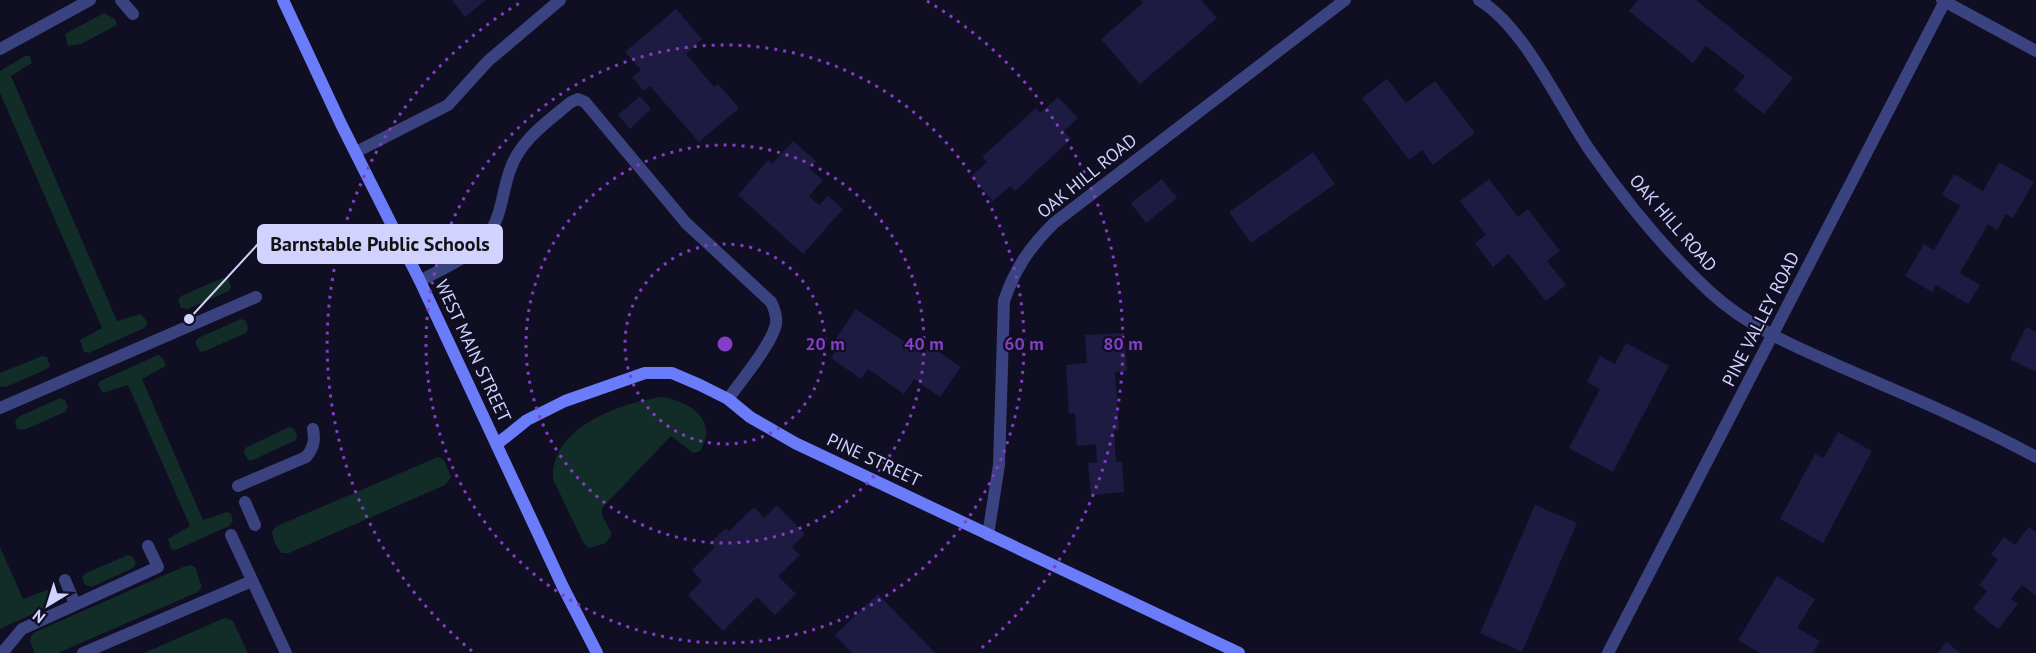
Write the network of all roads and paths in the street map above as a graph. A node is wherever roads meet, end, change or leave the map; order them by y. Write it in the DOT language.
graph roads {
  1 [pos="90,0"];
  2 [pos="121,0"];
  3 [pos="283,0"];
  4 [pos="560,0"];
  5 [pos="1345,0"];
  6 [pos="1479,0"];
  7 [pos="1944,1"];
  8 [pos="133,14"];
  9 [pos="0,49"];
  10 [pos="2036,51"];
  11 [pos="356,152"];
  12 [pos="420,281"];
  13 [pos="256,297"];
  14 [pos="1772,336"];
  15 [pos="728,399"];
  16 [pos="0,408"];
  17 [pos="313,429"];
  18 [pos="497,444"];
  19 [pos="2036,456"];
  20 [pos="238,486"];
  21 [pos="244,502"];
  22 [pos="255,525"];
  23 [pos="988,534"];
  24 [pos="231,535"];
  25 [pos="148,546"];
  26 [pos="65,580"];
  27 [pos="252,581"];
  28 [pos="75,604"];
  29 [pos="2,653"];
  30 [pos="82,653"];
  31 [pos="286,653"];
  32 [pos="597,653"];
  33 [pos="1239,653"];
  34 [pos="1608,653"];
  1 -- 9 [label="street"];
  2 -- 8 [label="street"];
  3 -- 11 [label="main road, WEST MAIN STREET"];
  4 -- 11 [label="street"];
  5 -- 23 [label="street, OAK HILL ROAD"];
  6 -- 14 [label="street, OAK HILL ROAD"];
  7 -- 10 [label="street"];
  7 -- 14 [label="street, PINE VALLEY ROAD"];
  11 -- 12 [label="main road, WEST MAIN STREET"];
  12 -- 15 [label="street"];
  12 -- 18 [label="main road, WEST MAIN STREET"];
  13 -- 16 [label="street"];
  14 -- 19 [label="street, OAK HILL ROAD"];
  14 -- 34 [label="street, PINE VALLEY ROAD"];
  15 -- 18 [label="main road, PINE STREET"];
  15 -- 23 [label="main road, PINE STREET"];
  17 -- 20 [label="street"];
  18 -- 32 [label="main road, WEST MAIN STREET"];
  21 -- 22 [label="street"];
  23 -- 33 [label="main road, PINE STREET"];
  24 -- 27 [label="street"];
  25 -- 28 [label="street"];
  26 -- 28 [label="street"];
  27 -- 30 [label="street"];
  27 -- 31 [label="street"];
  28 -- 29 [label="street"];
}
